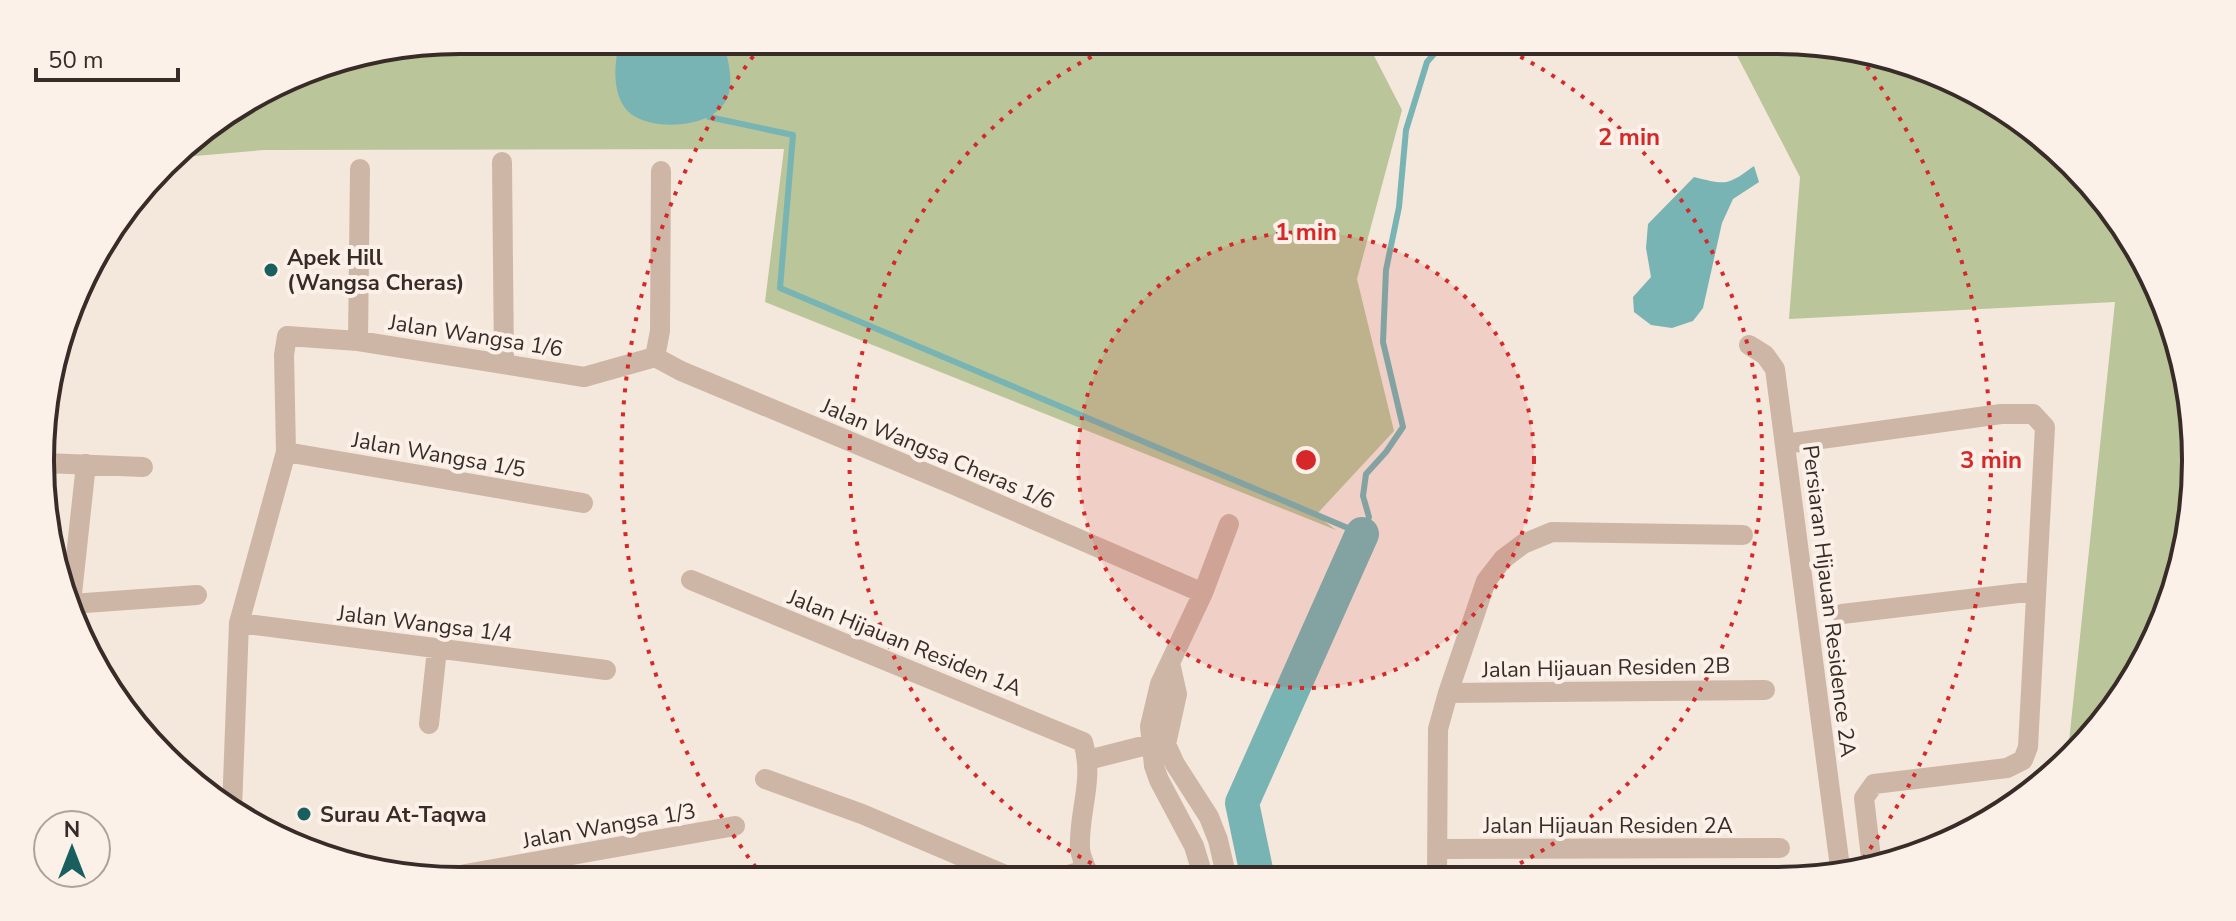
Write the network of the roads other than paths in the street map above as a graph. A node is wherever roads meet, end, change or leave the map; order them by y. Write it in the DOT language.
graph roads {
  1 [pos="502,162"];
  2 [pos="360,169"];
  3 [pos="661,171"];
  4 [pos="358,341"];
  5 [pos="1749,345"];
  6 [pos="655,357"];
  7 [pos="504,364"];
  8 [pos="1785,444"];
  9 [pos="286,452"];
  10 [pos="54,463"];
  11 [pos="86,464"];
  12 [pos="143,467"];
  13 [pos="583,503"];
  14 [pos="1229,524"];
  15 [pos="1743,535"];
  16 [pos="691,580"];
  17 [pos="73,583"];
  18 [pos="2036,591"];
  19 [pos="1203,593"];
  20 [pos="197,595"];
  21 [pos="80,603"];
  22 [pos="1842,614"];
  23 [pos="239,623"];
  24 [pos="437,649"];
  25 [pos="606,670"];
  26 [pos="1765,690"];
  27 [pos="1448,693"];
  28 [pos="429,724"];
  29 [pos="1159,745"];
  30 [pos="1088,760"];
  31 [pos="765,779"];
  32 [pos="229,794"];
  33 [pos="735,826"];
  34 [pos="1780,848"];
  35 [pos="1437,849"];
  36 [pos="1871,855"];
  37 [pos="1839,862"];
  38 [pos="551,867"];
  39 [pos="986,867"];
  40 [pos="1086,867"];
  41 [pos="1200,867"];
  42 [pos="1224,867"];
  43 [pos="1437,867"];
  1 -- 7 [label="street"];
  2 -- 4 [label="street"];
  3 -- 6 [label="street"];
  4 -- 7 [label="street, Jalan Wangsa 1/6"];
  4 -- 9 [label="street, Jalan Wangsa 1/6"];
  5 -- 8 [label="street, Persiaran Hijauan Residence 2A"];
  6 -- 7 [label="street, Jalan Wangsa 1/6"];
  6 -- 19 [label="street, Jalan Wangsa Cheras 1/6"];
  8 -- 18 [label="street"];
  8 -- 37 [label="street, Persiaran Hijauan Residence 2A"];
  9 -- 13 [label="street, Jalan Wangsa 1/5"];
  9 -- 23 [label="street"];
  10 -- 11 [label="street"];
  11 -- 12 [label="street"];
  11 -- 17 [label="street"];
  14 -- 19 [label="street"];
  15 -- 27 [label="street"];
  16 -- 30 [label="street, Jalan Hijauan Residen 1A"];
  18 -- 22 [label="street"];
  18 -- 36 [label="street"];
  19 -- 29 [label="street"];
  20 -- 21 [label="street"];
  23 -- 24 [label="street, Jalan Wangsa 1/4"];
  23 -- 32 [label="street"];
  24 -- 25 [label="street, Jalan Wangsa 1/4"];
  24 -- 28 [label="street"];
  26 -- 27 [label="street, Jalan Hijauan Residen 2B"];
  27 -- 35 [label="street"];
  29 -- 30 [label="street"];
  29 -- 41 [label="street"];
  29 -- 42 [label="street"];
  30 -- 40 [label="street"];
  31 -- 39 [label="street"];
  33 -- 38 [label="street, Jalan Wangsa 1/3"];
  34 -- 35 [label="street, Jalan Hijauan Residen 2A"];
  35 -- 43 [label="street"];
}
